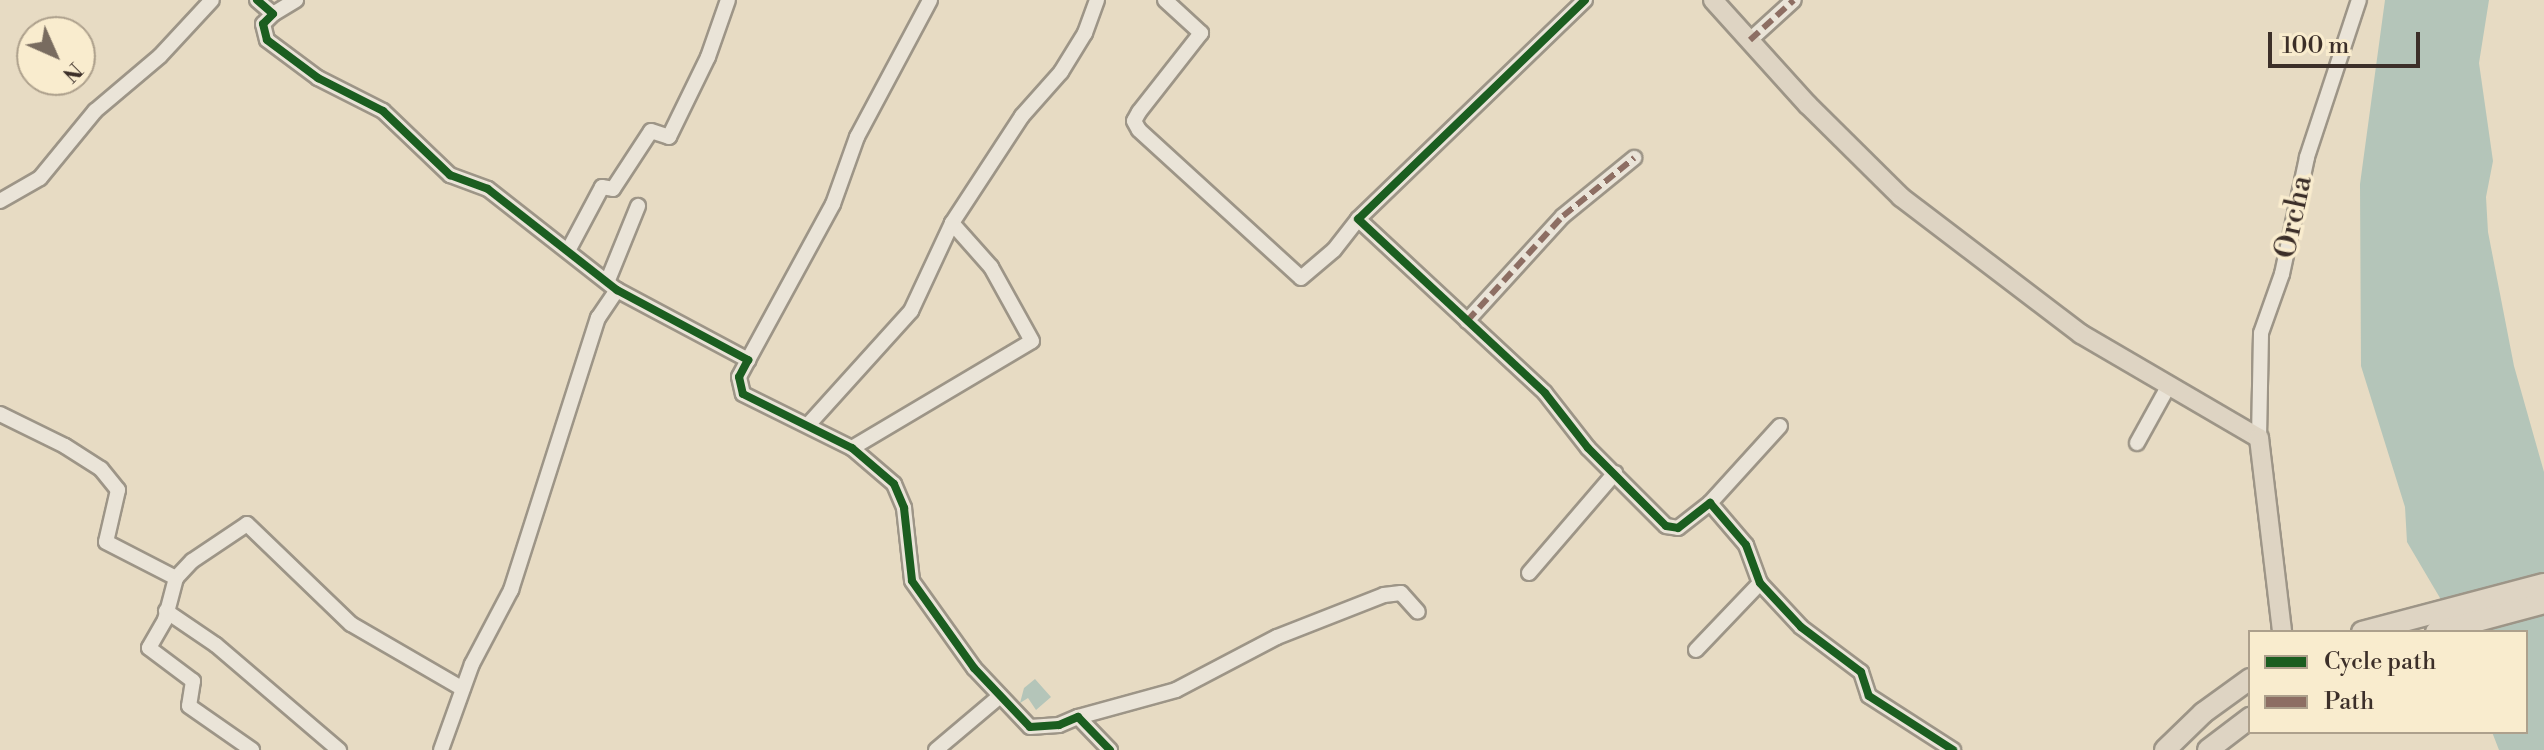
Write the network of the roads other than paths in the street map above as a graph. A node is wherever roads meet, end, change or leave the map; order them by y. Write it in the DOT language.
graph roads {
  1 [pos="212,0"];
  2 [pos="257,0"];
  3 [pos="296,0"];
  4 [pos="728,0"];
  5 [pos="930,0"];
  6 [pos="1097,0"];
  7 [pos="1165,0"];
  8 [pos="1585,0"];
  9 [pos="1713,0"];
  10 [pos="1794,0"];
  11 [pos="2359,0"];
  12 [pos="273,14"];
  13 [pos="1750,40"];
  14 [pos="1634,158"];
  15 [pos="0,201"];
  16 [pos="638,206"];
  17 [pos="1358,219"];
  18 [pos="952,223"];
  19 [pos="569,249"];
  20 [pos="612,285"];
  21 [pos="1467,321"];
  22 [pos="748,360"];
  23 [pos="2169,385"];
  24 [pos="0,414"];
  25 [pos="808,425"];
  26 [pos="1780,426"];
  27 [pos="2259,438"];
  28 [pos="2137,443"];
  29 [pos="852,448"];
  30 [pos="1615,473"];
  31 [pos="1710,503"];
  32 [pos="1529,573"];
  33 [pos="176,578"];
  34 [pos="1760,583"];
  35 [pos="2544,584"];
  36 [pos="2544,603"];
  37 [pos="166,611"];
  38 [pos="1418,612"];
  39 [pos="2282,630"];
  40 [pos="2369,630"];
  41 [pos="2443,630"];
  42 [pos="1696,650"];
  43 [pos="2248,680"];
  44 [pos="463,689"];
  45 [pos="999,697"];
  46 [pos="1078,717"];
  47 [pos="2248,720"];
  48 [pos="252,750"];
  49 [pos="339,750"];
  50 [pos="441,750"];
  51 [pos="936,750"];
  52 [pos="1110,750"];
  53 [pos="1953,750"];
  54 [pos="2165,750"];
  55 [pos="2208,750"];
  1 -- 15 [label="street"];
  2 -- 12 [label="street"];
  3 -- 12 [label="street"];
  4 -- 19 [label="street"];
  5 -- 22 [label="street"];
  6 -- 18 [label="street"];
  7 -- 17 [label="street"];
  8 -- 17 [label="street"];
  9 -- 13 [label="main road"];
  10 -- 13 [label="street"];
  11 -- 27 [label="street, Orcha"];
  12 -- 19 [label="street"];
  13 -- 23 [label="main road"];
  14 -- 21 [label="street"];
  16 -- 20 [label="street"];
  17 -- 21 [label="street"];
  18 -- 25 [label="street"];
  18 -- 29 [label="street"];
  19 -- 20 [label="street"];
  20 -- 22 [label="street"];
  20 -- 44 [label="street"];
  21 -- 30 [label="street"];
  22 -- 25 [label="street"];
  23 -- 27 [label="main road"];
  23 -- 28 [label="street"];
  24 -- 33 [label="street"];
  25 -- 29 [label="street"];
  26 -- 31 [label="street"];
  27 -- 39 [label="main road"];
  29 -- 45 [label="street"];
  30 -- 31 [label="street"];
  30 -- 32 [label="street"];
  31 -- 34 [label="street"];
  33 -- 37 [label="street"];
  33 -- 44 [label="street"];
  34 -- 42 [label="street"];
  34 -- 53 [label="street"];
  35 -- 40 [label="highway"];
  36 -- 41 [label="highway"];
  37 -- 48 [label="street"];
  37 -- 49 [label="street"];
  38 -- 46 [label="street"];
  43 -- 54 [label="highway"];
  44 -- 50 [label="street"];
  45 -- 46 [label="street"];
  45 -- 51 [label="street"];
  46 -- 52 [label="street"];
  47 -- 55 [label="highway"];
}
